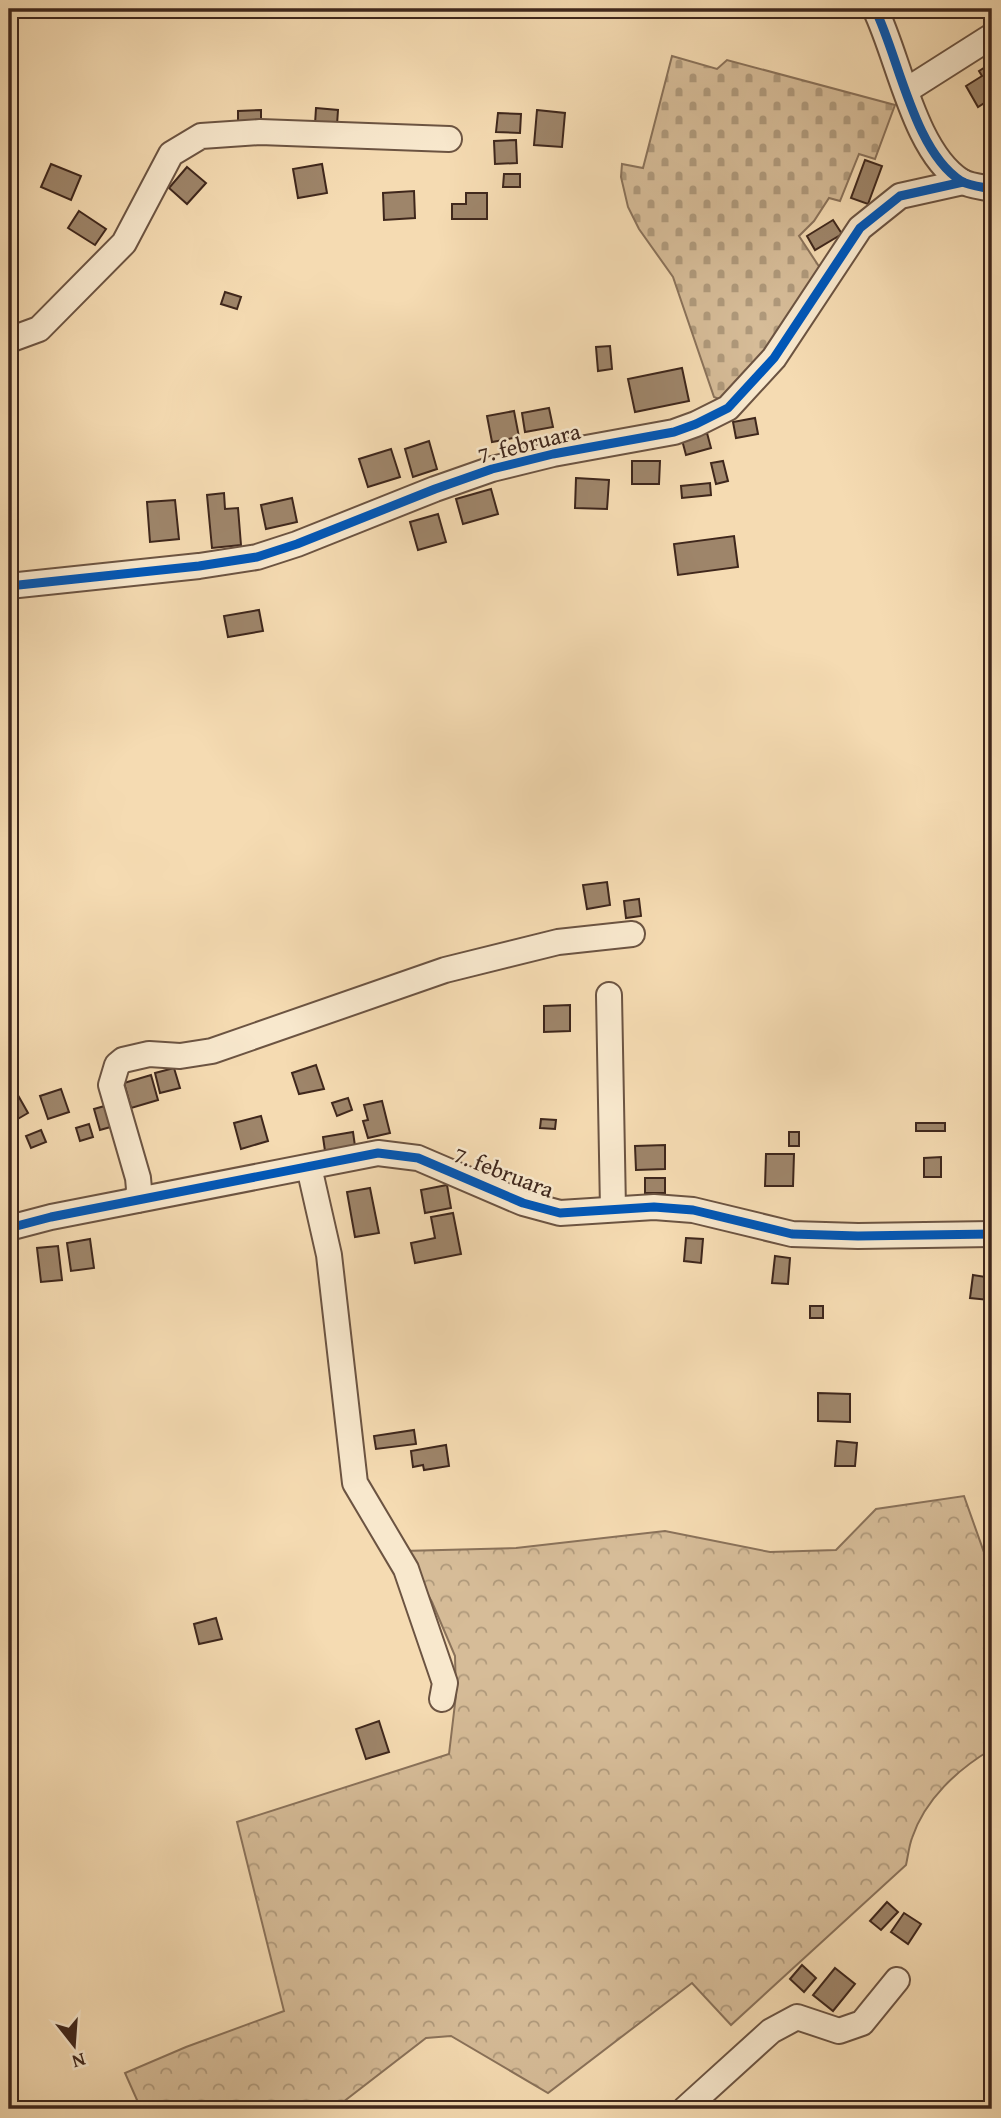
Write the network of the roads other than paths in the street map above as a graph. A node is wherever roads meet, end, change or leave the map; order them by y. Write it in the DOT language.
graph roads {
  1 [pos="875,9"];
  2 [pos="992,36"];
  3 [pos="906,90"];
  4 [pos="449,139"];
  5 [pos="939,161"];
  6 [pos="962,182"];
  7 [pos="933,187"];
  8 [pos="992,190"];
  9 [pos="9,340"];
  10 [pos="9,586"];
  11 [pos="632,934"];
  12 [pos="609,995"];
  13 [pos="309,1167"];
  14 [pos="137,1200"];
  15 [pos="613,1209"];
  16 [pos="9,1228"];
  17 [pos="992,1234"];
  18 [pos="442,1699"];
  19 [pos="897,1980"];
  20 [pos="685,2109"];
  1 -- 3 [label="street"];
  2 -- 3 [label="street"];
  3 -- 5 [label="street"];
  4 -- 9 [label="street"];
  5 -- 6 [label="street"];
  5 -- 7 [label="street"];
  6 -- 7 [label="street, 7. februara"];
  6 -- 8 [label="street"];
  7 -- 10 [label="street, 7. februara"];
  11 -- 14 [label="street"];
  12 -- 15 [label="street"];
  13 -- 14 [label="street, 7. februara"];
  13 -- 15 [label="street, 7. februara"];
  13 -- 18 [label="street"];
  14 -- 16 [label="street, 7. februara"];
  15 -- 17 [label="street, 7. februara"];
  19 -- 20 [label="street"];
}
